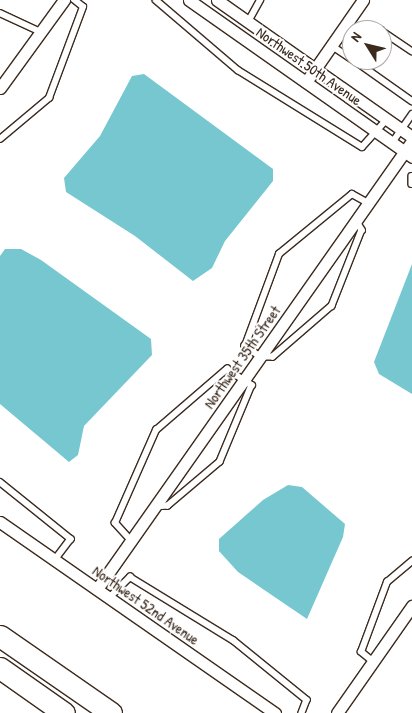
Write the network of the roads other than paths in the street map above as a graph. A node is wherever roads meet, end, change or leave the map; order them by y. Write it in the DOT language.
graph roads {
  1 [pos="64,0"];
  2 [pos="74,0"];
  3 [pos="156,0"];
  4 [pos="190,0"];
  5 [pos="217,0"];
  6 [pos="260,0"];
  7 [pos="364,0"];
  8 [pos="0,13"];
  9 [pos="248,22"];
  10 [pos="41,32"];
  11 [pos="392,37"];
  12 [pos="331,46"];
  13 [pos="412,51"];
  14 [pos="342,53"];
  15 [pos="315,69"];
  16 [pos="367,70"];
  17 [pos="306,82"];
  18 [pos="0,88"];
  19 [pos="412,101"];
  20 [pos="412,114"];
  21 [pos="387,119"];
  22 [pos="402,130"];
  23 [pos="378,133"];
  24 [pos="412,137"];
  25 [pos="0,139"];
  26 [pos="412,141"];
  27 [pos="392,143"];
  28 [pos="408,154"];
  29 [pos="412,176"];
  30 [pos="412,184"];
  31 [pos="368,203"];
  32 [pos="356,220"];
  33 [pos="260,357"];
  34 [pos="244,380"];
  35 [pos="0,482"];
  36 [pos="155,507"];
  37 [pos="0,522"];
  38 [pos="131,541"];
  39 [pos="55,560"];
  40 [pos="412,561"];
  41 [pos="97,589"];
  42 [pos="110,598"];
  43 [pos="412,606"];
  44 [pos="0,636"];
  45 [pos="372,661"];
  46 [pos="0,668"];
  47 [pos="64,713"];
  48 [pos="111,713"];
  49 [pos="275,713"];
  50 [pos="302,713"];
  51 [pos="337,713"];
  1 -- 10 [label="street"];
  2 -- 25 [label="lane"];
  3 -- 23 [label="lane"];
  4 -- 17 [label="street, Northwest 50th Avenue"];
  5 -- 9 [label="street, Northwest 50th Avenue"];
  6 -- 9 [label="lane"];
  7 -- 12 [label="street"];
  8 -- 10 [label="lane"];
  9 -- 15 [label="street, Northwest 50th Avenue"];
  10 -- 18 [label="street"];
  11 -- 13 [label="lane"];
  12 -- 14 [label="lane"];
  12 -- 15 [label="street"];
  15 -- 17 [label="street"];
  15 -- 21 [label="street, Northwest 50th Avenue"];
  16 -- 19 [label="lane"];
  17 -- 23 [label="street, Northwest 50th Avenue"];
  20 -- 22 [label="lane"];
  21 -- 22 [label="street, Northwest 50th Avenue"];
  21 -- 23 [label="lane"];
  22 -- 24 [label="street, Northwest 50th Avenue"];
  22 -- 27 [label="lane"];
  23 -- 27 [label="street, Northwest 50th Avenue"];
  26 -- 28 [label="street, Northwest 35th Street"];
  27 -- 28 [label="street, Northwest 50th Avenue"];
  28 -- 31 [label="street, Northwest 35th Street"];
  29 -- 30 [label="lane"];
  31 -- 32 [label="street, Northwest 35th Street"];
  31 -- 33 [label="lane"];
  32 -- 33 [label="street, Northwest 35th Street"];
  32 -- 33 [label="lane"];
  33 -- 34 [label="street, Northwest 35th Street"];
  34 -- 36 [label="street, Northwest 35th Street"];
  34 -- 36 [label="lane"];
  34 -- 38 [label="lane"];
  35 -- 39 [label="lane"];
  36 -- 38 [label="street, Northwest 35th Street"];
  37 -- 39 [label="street, Northwest 52nd Avenue"];
  38 -- 41 [label="street, Northwest 35th Street"];
  39 -- 41 [label="street, Northwest 52nd Avenue"];
  40 -- 45 [label="lane"];
  41 -- 42 [label="street, Northwest 52nd Avenue"];
  42 -- 49 [label="street, Northwest 52nd Avenue"];
  42 -- 50 [label="lane"];
  43 -- 45 [label="street"];
  44 -- 48 [label="highway"];
  45 -- 51 [label="street"];
  46 -- 47 [label="highway"];
}
